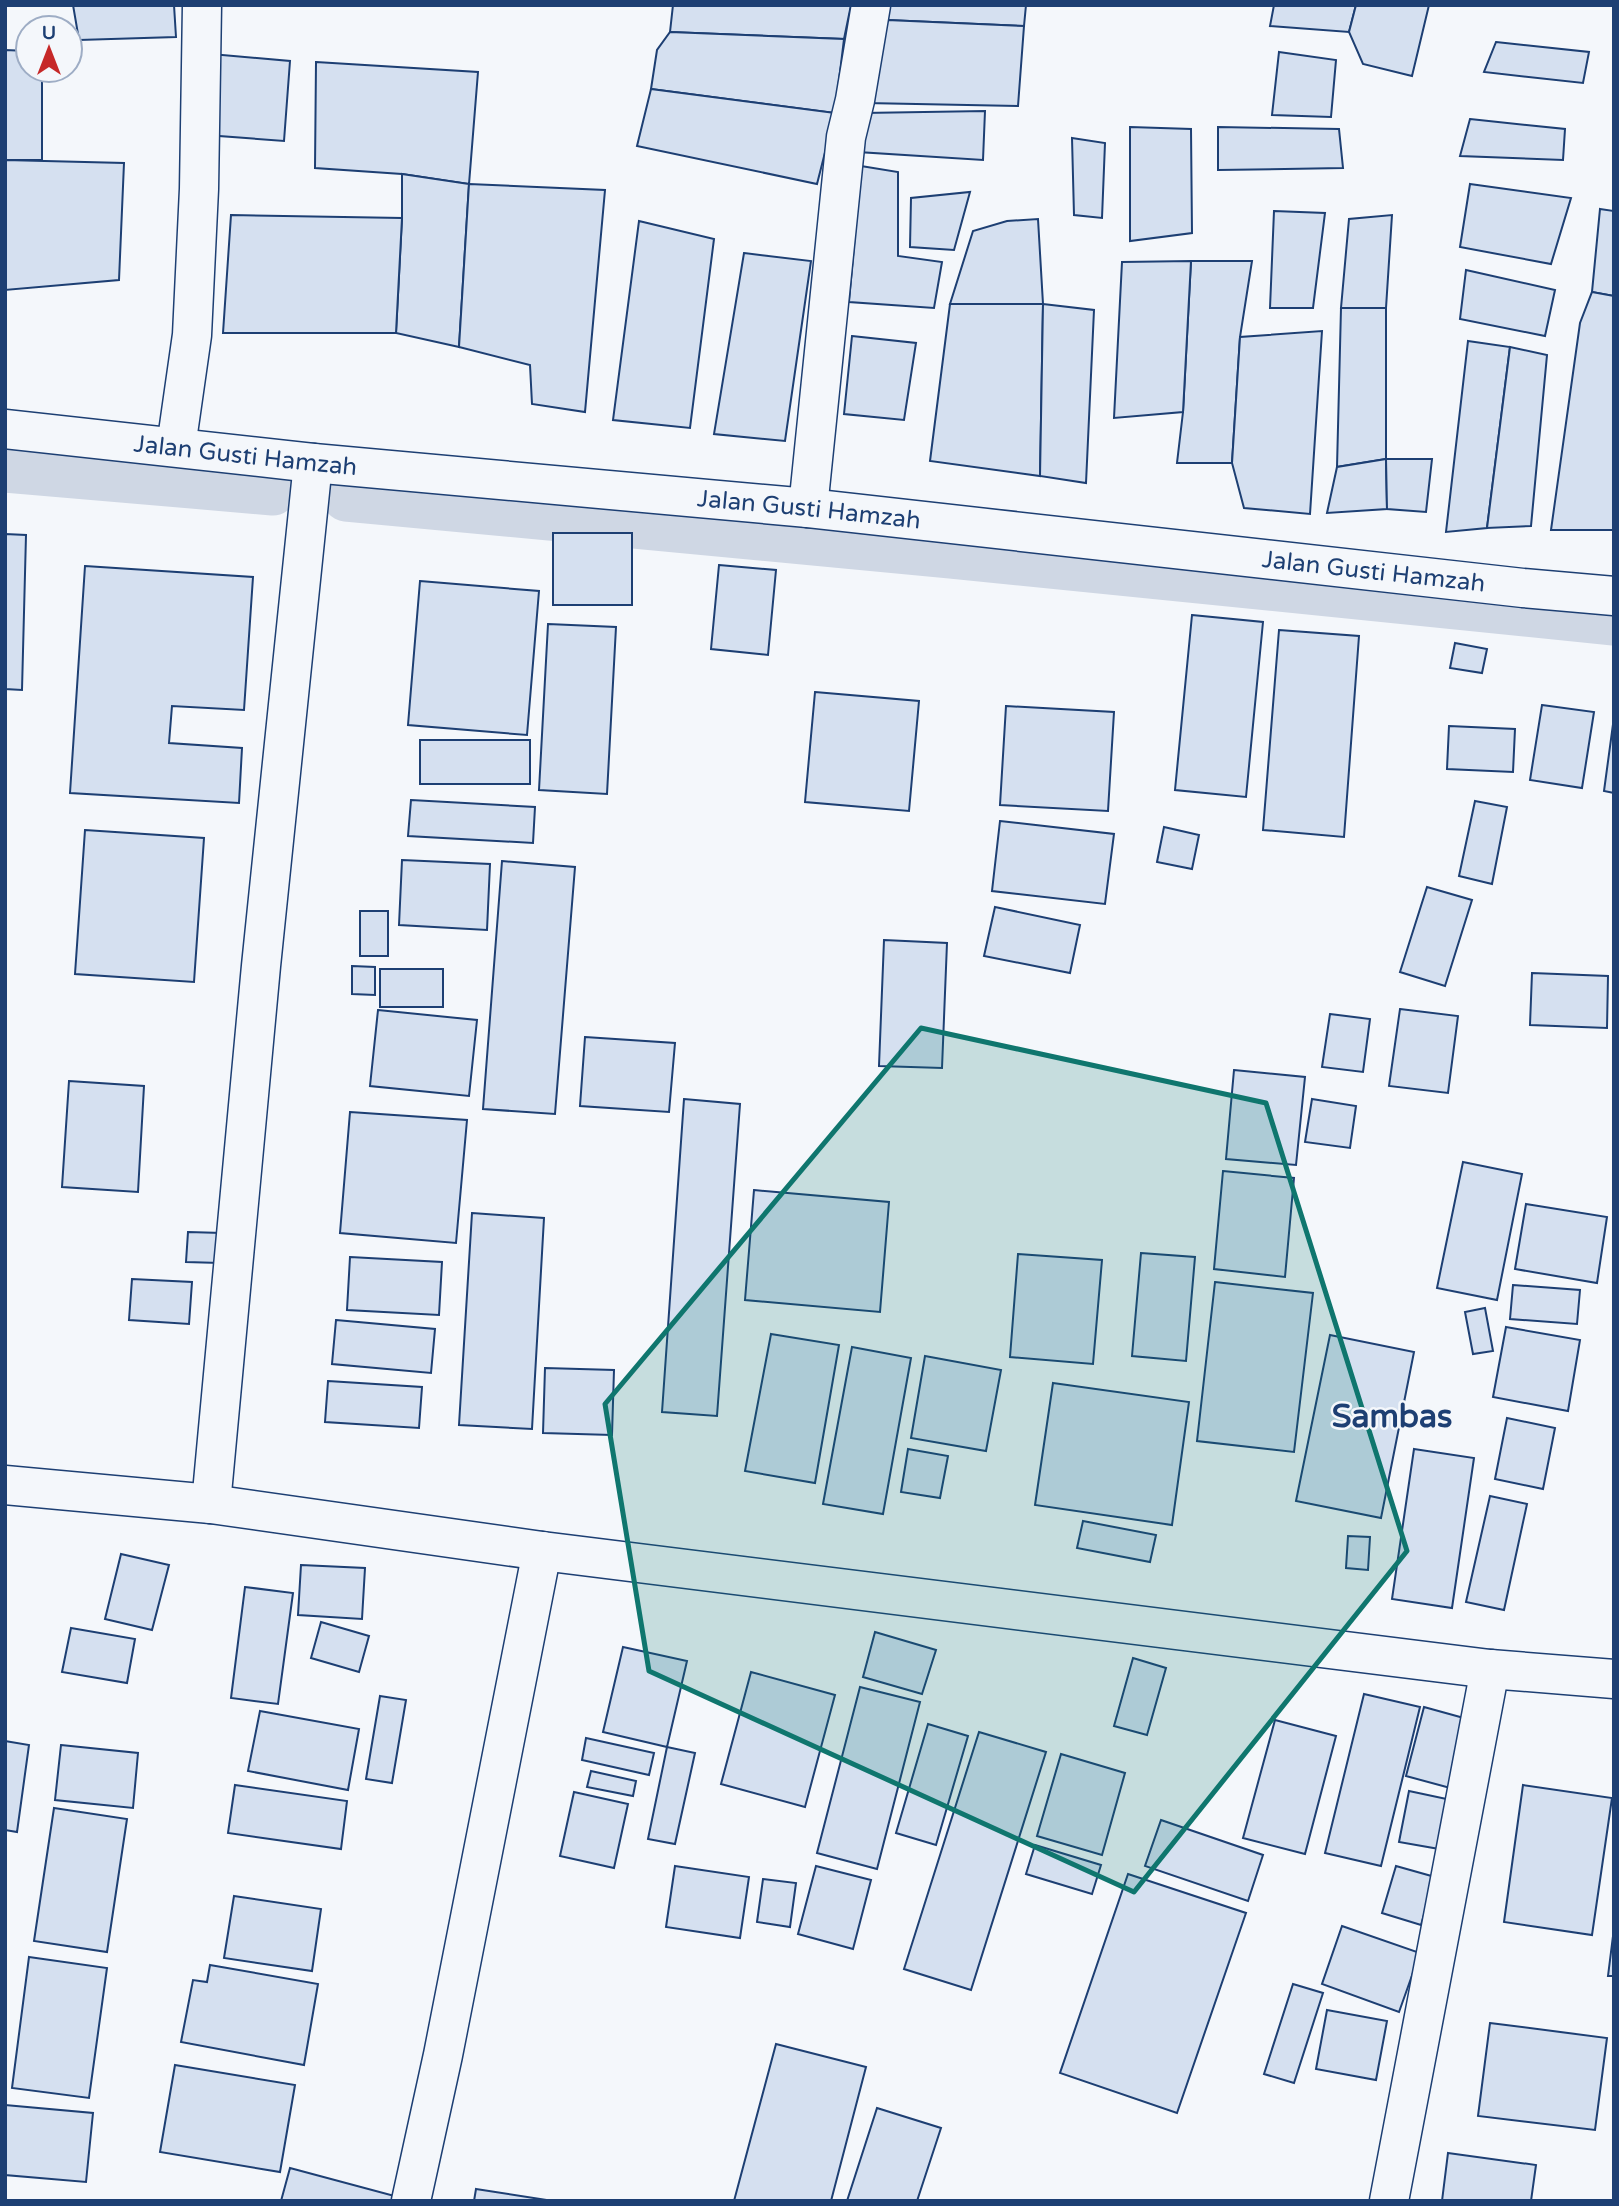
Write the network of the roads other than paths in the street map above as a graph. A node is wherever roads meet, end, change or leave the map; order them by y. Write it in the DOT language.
graph roads {
  1 [pos="202,5"];
  2 [pos="871,5"];
  3 [pos="5,429"];
  4 [pos="176,447"];
  5 [pos="313,463"];
  6 [pos="808,508"];
  7 [pos="1614,596"];
  8 [pos="5,1485"];
  9 [pos="211,1504"];
  10 [pos="542,1551"];
  11 [pos="1490,1669"];
  12 [pos="1614,1679"];
  13 [pos="411,2201"];
  14 [pos="1389,2201"];
  1 -- 4 [label="street"];
  2 -- 6 [label="street"];
  3 -- 4 [label="street, Jalan Gusti Hamzah"];
  4 -- 5 [label="street, Jalan Gusti Hamzah"];
  5 -- 6 [label="street, Jalan Gusti Hamzah"];
  5 -- 9 [label="street"];
  6 -- 7 [label="street, Jalan Gusti Hamzah"];
  8 -- 9 [label="street"];
  9 -- 10 [label="street"];
  10 -- 11 [label="street"];
  10 -- 13 [label="street"];
  11 -- 12 [label="street"];
  11 -- 14 [label="street"];
}
